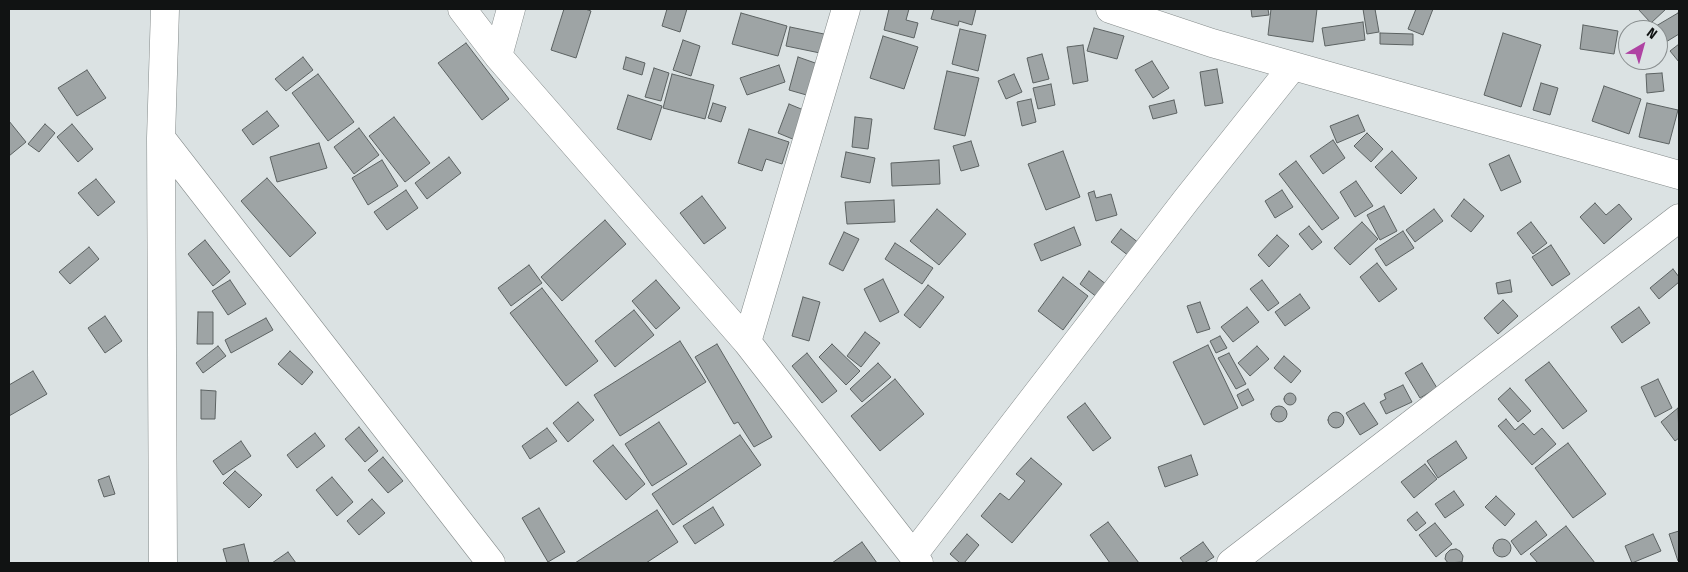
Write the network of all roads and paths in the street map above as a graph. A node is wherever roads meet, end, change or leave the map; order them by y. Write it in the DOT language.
graph roads {
  1 [pos="165,9"];
  2 [pos="462,9"];
  3 [pos="511,9"];
  4 [pos="846,9"];
  5 [pos="1110,9"];
  6 [pos="498,56"];
  7 [pos="1294,66"];
  8 [pos="162,138"];
  9 [pos="1679,175"];
  10 [pos="1679,218"];
  11 [pos="747,342"];
  12 [pos="916,559"];
  13 [pos="163,563"];
  14 [pos="491,563"];
  15 [pos="1231,563"];
  1 -- 8 [label="street"];
  2 -- 6 [label="street"];
  3 -- 6 [label="street"];
  4 -- 11 [label="street"];
  5 -- 7 [label="street"];
  6 -- 11 [label="street"];
  7 -- 9 [label="street"];
  7 -- 12 [label="street"];
  8 -- 13 [label="street"];
  8 -- 14 [label="street"];
  10 -- 15 [label="street"];
  11 -- 12 [label="street"];
}
